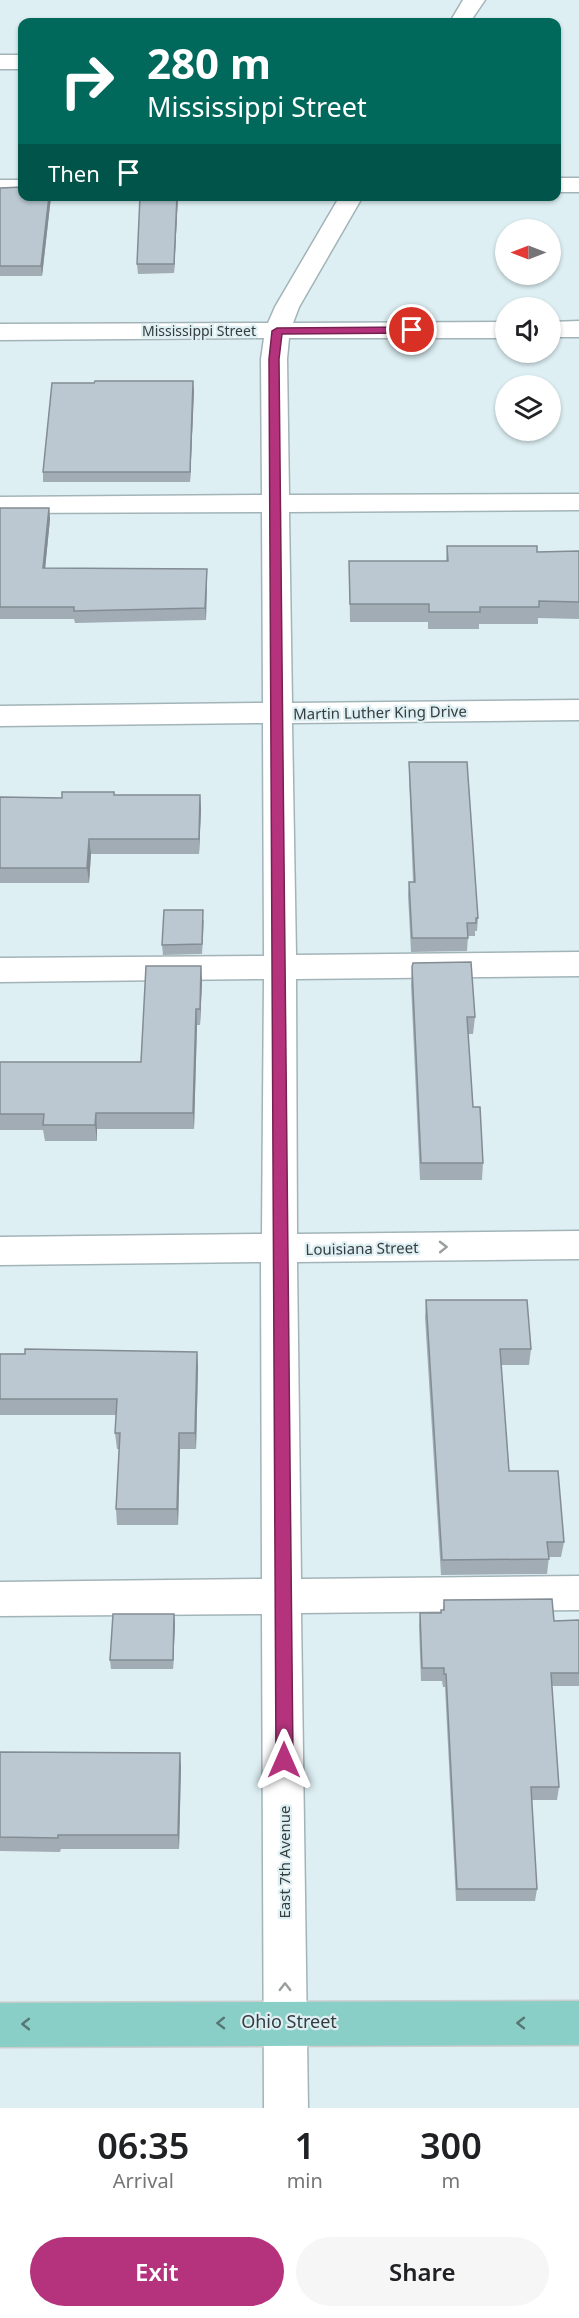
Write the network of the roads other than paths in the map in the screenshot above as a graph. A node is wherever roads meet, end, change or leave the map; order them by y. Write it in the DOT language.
graph roads {
  1 [pos="474,0"];
  2 [pos="463,18"];
  3 [pos="0,62"];
  4 [pos="18,62"];
  5 [pos="561,185"];
  6 [pos="579,185"];
  7 [pos="0,187"];
  8 [pos="18,187"];
  9 [pos="349,201"];
  10 [pos="579,329"];
  11 [pos="495,330"];
  12 [pos="561,330"];
  13 [pos="277,331"];
  14 [pos="0,332"];
  15 [pos="579,502"];
  16 [pos="275,503"];
  17 [pos="0,505"];
  18 [pos="579,711"];
  19 [pos="277,715"];
  20 [pos="0,716"];
  21 [pos="579,964"];
  22 [pos="280,969"];
  23 [pos="0,970"];
  24 [pos="579,1245"];
  25 [pos="279,1250"];
  26 [pos="0,1251"];
  27 [pos="579,1593"];
  28 [pos="283,1596"];
  29 [pos="0,1599"];
  30 [pos="285,2022"];
  31 [pos="579,2023"];
  32 [pos="0,2025"];
  33 [pos="286,2108"];
  1 -- 2 [label="street"];
  3 -- 4 [label="street"];
  5 -- 6 [label="street"];
  7 -- 8 [label="street"];
  9 -- 13 [label="street, East 7th Avenue"];
  10 -- 12 [label="street"];
  11 -- 13 [label="street, Mississippi Street"];
  13 -- 14 [label="street, Mississippi Street"];
  13 -- 16 [label="street, East 7th Avenue"];
  15 -- 16 [label="street"];
  16 -- 17 [label="street"];
  16 -- 19 [label="street, East 7th Avenue"];
  18 -- 19 [label="street, Martin Luther King Drive"];
  19 -- 20 [label="street, Martin Luther King Drive"];
  19 -- 22 [label="street, East 7th Avenue"];
  21 -- 22 [label="street"];
  22 -- 23 [label="street"];
  22 -- 25 [label="street, East 7th Avenue"];
  25 -- 24 [label="street, Louisiana Street, one-way"];
  25 -- 26 [label="street, Louisiana Street"];
  25 -- 28 [label="street, East 7th Avenue"];
  27 -- 28 [label="street"];
  28 -- 29 [label="street"];
  30 -- 28 [label="street, East 7th Avenue, one-way"];
  31 -- 30 [label="main road, Ohio Street, one-way"];
  30 -- 32 [label="main road, Ohio Street, one-way"];
  30 -- 33 [label="street, East 7th Avenue"];
}
